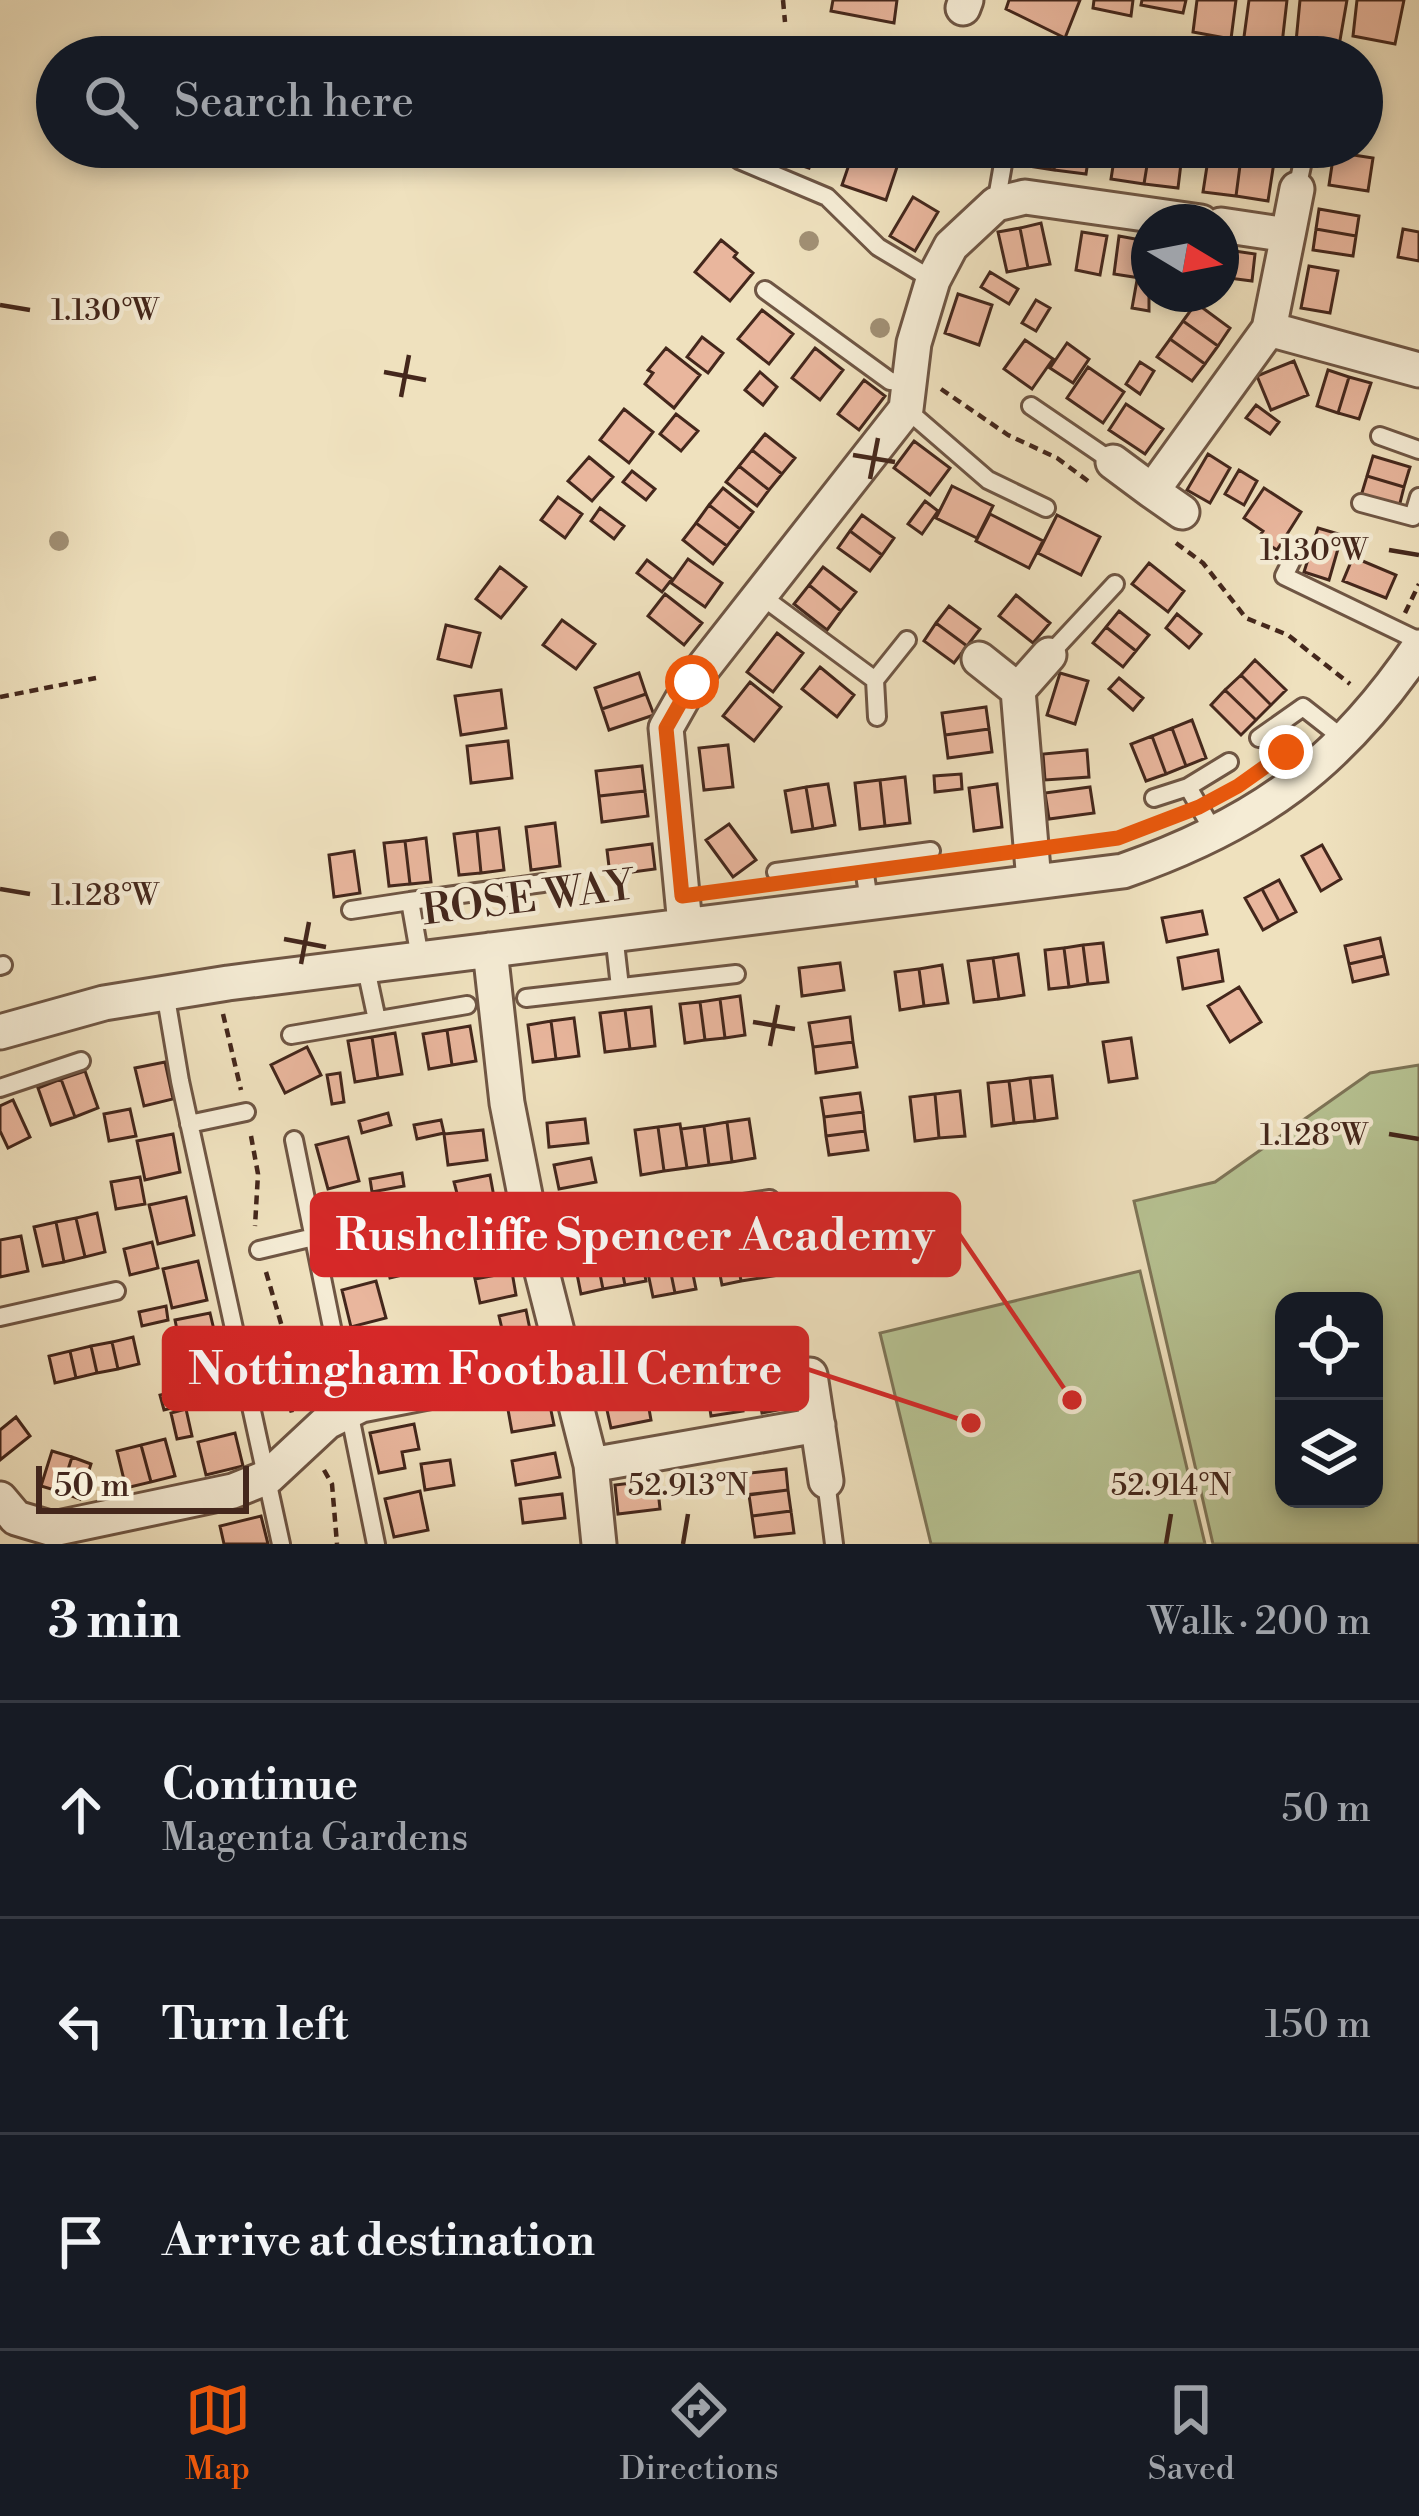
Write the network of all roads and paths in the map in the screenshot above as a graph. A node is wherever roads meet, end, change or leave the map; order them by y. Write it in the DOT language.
graph roads {
  1 [pos="783,0"];
  2 [pos="784,22"];
  3 [pos="759,168"];
  4 [pos="1002,168"];
  5 [pos="1302,168"];
  6 [pos="1297,189"];
  7 [pos="996,204"];
  8 [pos="1131,211"];
  9 [pos="1239,228"];
  10 [pos="1288,235"];
  11 [pos="933,280"];
  12 [pos="765,290"];
  13 [pos="1269,329"];
  14 [pos="1419,370"];
  15 [pos="909,396"];
  16 [pos="1031,406"];
  17 [pos="1379,436"];
  18 [pos="1419,450"];
  19 [pos="1101,472"];
  20 [pos="1152,491"];
  21 [pos="1419,496"];
  22 [pos="1361,503"];
  23 [pos="1046,508"];
  24 [pos="1174,524"];
  25 [pos="1296,552"];
  26 [pos="1115,584"];
  27 [pos="1419,584"];
  28 [pos="760,595"];
  29 [pos="1412,639"];
  30 [pos="908,640"];
  31 [pos="1049,655"];
  32 [pos="979,659"];
  33 [pos="97,678"];
  34 [pos="874,680"];
  35 [pos="1018,690"];
  36 [pos="0,697"];
  37 [pos="877,717"];
  38 [pos="1334,731"];
  39 [pos="1259,738"];
  40 [pos="1229,762"];
  41 [pos="1187,787"];
  42 [pos="1154,798"];
  43 [pos="1215,834"];
  44 [pos="931,851"];
  45 [pos="862,861"];
  46 [pos="776,872"];
  47 [pos="1034,882"];
  48 [pos="543,883"];
  49 [pos="410,901"];
  50 [pos="868,902"];
  51 [pos="351,910"];
  52 [pos="686,925"];
  53 [pos="614,934"];
  54 [pos="490,950"];
  55 [pos="420,958"];
  56 [pos="365,964"];
  57 [pos="736,974"];
  58 [pos="620,987"];
  59 [pos="165,992"];
  60 [pos="526,998"];
  61 [pos="467,1005"];
  62 [pos="223,1014"];
  63 [pos="377,1020"];
  64 [pos="0,1032"];
  65 [pos="291,1035"];
  66 [pos="81,1061"];
  67 [pos="0,1088"];
  68 [pos="246,1112"];
  69 [pos="190,1124"];
  70 [pos="294,1141"];
  71 [pos="770,1199"];
  72 [pos="314,1238"];
  73 [pos="534,1241"];
  74 [pos="259,1250"];
  75 [pos="116,1291"];
  76 [pos="0,1317"];
  77 [pos="566,1365"];
  78 [pos="810,1375"];
  79 [pos="348,1411"];
  80 [pos="818,1425"];
  81 [pos="307,1438"];
  82 [pos="591,1465"];
  83 [pos="268,1477"];
  84 [pos="826,1481"];
  85 [pos="0,1499"];
  86 [pos="281,1544"];
  87 [pos="337,1544"];
  88 [pos="376,1544"];
  89 [pos="599,1544"];
  90 [pos="833,1544"];
  1 -- 2 [label="path"];
  3 -- 11 [label="lane"];
  4 -- 7 [label="lane"];
  5 -- 6 [label="lane"];
  6 -- 10 [label="street"];
  7 -- 8 [label="street"];
  7 -- 11 [label="street"];
  9 -- 10 [label="street"];
  10 -- 13 [label="street"];
  11 -- 15 [label="street"];
  12 -- 15 [label="lane"];
  13 -- 14 [label="street"];
  13 -- 20 [label="street"];
  15 -- 19 [label="path"];
  15 -- 23 [label="lane"];
  15 -- 28 [label="street"];
  16 -- 19 [label="lane"];
  17 -- 18 [label="lane"];
  19 -- 20 [label="street"];
  20 -- 24 [label="street"];
  21 -- 22 [label="lane"];
  24 -- 38 [label="path"];
  25 -- 29 [label="lane"];
  26 -- 31 [label="lane"];
  27 -- 29 [label="path"];
  28 -- 34 [label="lane"];
  28 -- 52 [label="street"];
  29 -- 38 [label="street, ROSE WAY"];
  30 -- 34 [label="lane"];
  31 -- 35 [label="street"];
  32 -- 35 [label="street"];
  33 -- 36 [label="path"];
  34 -- 37 [label="lane"];
  35 -- 47 [label="street"];
  38 -- 39 [label="lane"];
  38 -- 43 [label="street, ROSE WAY"];
  40 -- 41 [label="lane"];
  41 -- 42 [label="lane"];
  41 -- 43 [label="lane"];
  43 -- 47 [label="street, ROSE WAY"];
  44 -- 45 [label="lane"];
  45 -- 46 [label="lane"];
  45 -- 50 [label="lane"];
  47 -- 50 [label="street, ROSE WAY"];
  48 -- 49 [label="lane"];
  49 -- 51 [label="lane"];
  49 -- 55 [label="lane"];
  50 -- 52 [label="street, ROSE WAY"];
  52 -- 53 [label="street, ROSE WAY"];
  53 -- 54 [label="street, ROSE WAY"];
  53 -- 58 [label="lane"];
  54 -- 55 [label="street, ROSE WAY"];
  54 -- 73 [label="street"];
  55 -- 56 [label="street, ROSE WAY"];
  56 -- 59 [label="street, ROSE WAY"];
  56 -- 63 [label="lane"];
  57 -- 58 [label="lane"];
  58 -- 60 [label="lane"];
  59 -- 64 [label="street, ROSE WAY"];
  59 -- 69 [label="lane"];
  61 -- 63 [label="lane"];
  62 -- 68 [label="path"];
  63 -- 65 [label="lane"];
  66 -- 67 [label="lane"];
  68 -- 69 [label="lane"];
  68 -- 74 [label="path"];
  69 -- 83 [label="lane"];
  70 -- 72 [label="lane"];
  71 -- 73 [label="lane"];
  72 -- 74 [label="lane"];
  72 -- 79 [label="lane"];
  73 -- 77 [label="street"];
  74 -- 81 [label="path"];
  75 -- 76 [label="lane"];
  77 -- 79 [label="street"];
  77 -- 82 [label="street"];
  78 -- 80 [label="street"];
  79 -- 81 [label="street"];
  79 -- 88 [label="lane"];
  80 -- 82 [label="street"];
  80 -- 84 [label="street"];
  81 -- 83 [label="street"];
  81 -- 87 [label="path"];
  82 -- 89 [label="street"];
  83 -- 85 [label="street"];
  83 -- 86 [label="lane"];
  84 -- 90 [label="lane"];
}
